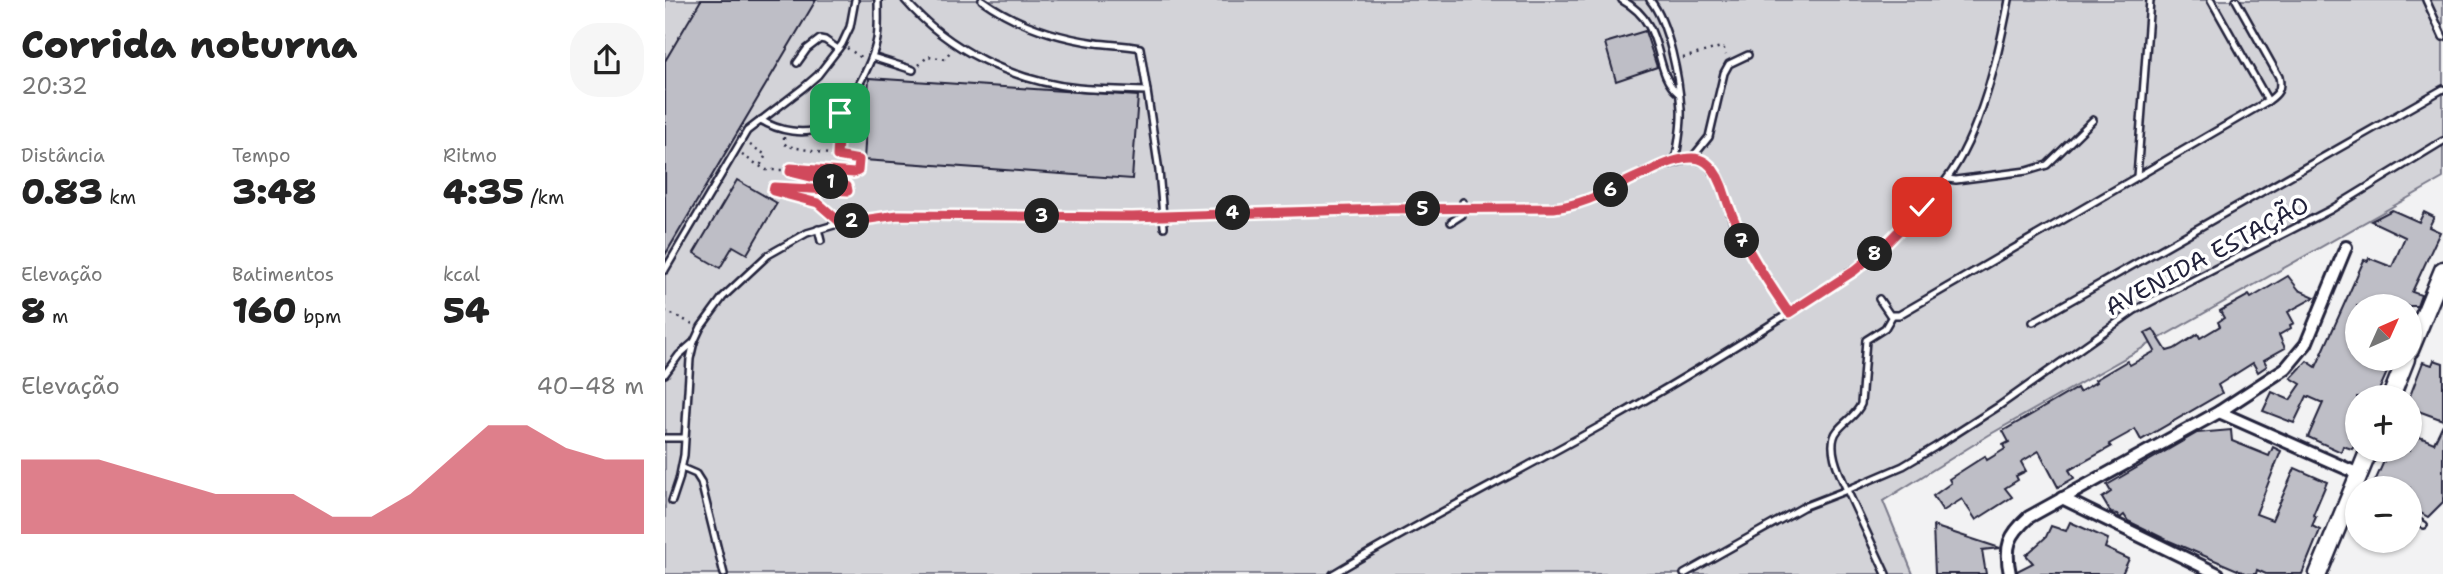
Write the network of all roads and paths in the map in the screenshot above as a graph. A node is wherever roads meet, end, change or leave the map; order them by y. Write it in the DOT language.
graph roads {
  1 [pos="855,0"];
  2 [pos="878,0"];
  3 [pos="905,0"];
  4 [pos="982,0"];
  5 [pos="1622,0"];
  6 [pos="1650,0"];
  7 [pos="2009,0"];
  8 [pos="2150,0"];
  9 [pos="2211,0"];
  10 [pos="2236,0"];
  11 [pos="2426,0"];
  12 [pos="2443,37"];
  13 [pos="840,47"];
  14 [pos="953,49"];
  15 [pos="1748,55"];
  16 [pos="871,60"];
  17 [pos="1673,61"];
  18 [pos="797,63"];
  19 [pos="1730,64"];
  20 [pos="913,70"];
  21 [pos="2443,89"];
  22 [pos="1147,91"];
  23 [pos="1679,93"];
  24 [pos="2268,100"];
  25 [pos="840,113"];
  26 [pos="761,120"];
  27 [pos="2093,120"];
  28 [pos="741,139"];
  29 [pos="2443,141"];
  30 [pos="784,143"];
  31 [pos="742,155"];
  32 [pos="837,156"];
  33 [pos="1692,158"];
  34 [pos="1675,162"];
  35 [pos="759,166"];
  36 [pos="790,170"];
  37 [pos="2137,177"];
  38 [pos="1947,179"];
  39 [pos="1462,205"];
  40 [pos="1163,216"];
  41 [pos="1451,222"];
  42 [pos="841,223"];
  43 [pos="1164,227"];
  44 [pos="818,229"];
  45 [pos="821,241"];
  46 [pos="2346,247"];
  47 [pos="665,270"];
  48 [pos="2443,270"];
  49 [pos="1879,299"];
  50 [pos="665,310"];
  51 [pos="1789,313"];
  52 [pos="1892,316"];
  53 [pos="2033,322"];
  54 [pos="2422,322"];
  55 [pos="701,327"];
  56 [pos="694,342"];
  57 [pos="665,374"];
  58 [pos="2219,412"];
  59 [pos="665,438"];
  60 [pos="684,439"];
  61 [pos="682,468"];
  62 [pos="2345,478"];
  63 [pos="1847,490"];
  64 [pos="2062,498"];
  65 [pos="672,501"];
  66 [pos="2345,512"];
  67 [pos="724,574"];
  68 [pos="1333,574"];
  69 [pos="1684,574"];
  70 [pos="1886,574"];
  71 [pos="2010,574"];
  72 [pos="2218,574"];
  73 [pos="2319,574"];
  1 -- 13 [label="lane"];
  2 -- 16 [label="lane"];
  3 -- 22 [label="lane"];
  4 -- 22 [label="lane"];
  5 -- 23 [label="lane"];
  6 -- 17 [label="lane"];
  7 -- 38 [label="lane"];
  8 -- 37 [label="lane"];
  9 -- 24 [label="lane"];
  10 -- 24 [label="lane"];
  11 -- 12 [label="lane"];
  13 -- 16 [label="path"];
  13 -- 18 [label="lane"];
  13 -- 26 [label="lane"];
  14 -- 20 [label="path"];
  15 -- 19 [label="lane"];
  16 -- 20 [label="lane"];
  16 -- 25 [label="lane"];
  17 -- 19 [label="path"];
  17 -- 23 [label="lane"];
  19 -- 33 [label="lane"];
  21 -- 53 [label="lane"];
  22 -- 40 [label="lane"];
  23 -- 34 [label="lane"];
  24 -- 37 [label="lane"];
  25 -- 26 [label="lane"];
  25 -- 32 [label="path"];
  26 -- 28 [label="lane"];
  27 -- 38 [label="lane"];
  28 -- 35 [label="path"];
  28 -- 47 [label="lane"];
  29 -- 63 [label="lane, AVENIDA ESTAÇÃO"];
  30 -- 32 [label="path"];
  31 -- 35 [label="path"];
  32 -- 36 [label="path"];
  33 -- 34 [label="lane"];
  33 -- 51 [label="lane"];
  34 -- 39 [label="lane"];
  35 -- 36 [label="path"];
  36 -- 42 [label="path"];
  37 -- 52 [label="lane"];
  38 -- 51 [label="lane"];
  39 -- 40 [label="lane"];
  39 -- 41 [label="lane"];
  40 -- 42 [label="lane"];
  40 -- 43 [label="lane"];
  42 -- 44 [label="lane"];
  44 -- 45 [label="lane"];
  44 -- 55 [label="lane"];
  46 -- 58 [label="street"];
  48 -- 54 [label="street"];
  49 -- 52 [label="lane"];
  50 -- 55 [label="path"];
  51 -- 68 [label="lane"];
  52 -- 63 [label="lane"];
  55 -- 56 [label="lane"];
  56 -- 57 [label="lane"];
  56 -- 60 [label="lane"];
  58 -- 62 [label="street"];
  58 -- 64 [label="street"];
  59 -- 60 [label="lane"];
  60 -- 61 [label="lane"];
  61 -- 65 [label="lane"];
  61 -- 67 [label="lane"];
  63 -- 69 [label="lane, AVENIDA ESTAÇÃO"];
  63 -- 70 [label="lane"];
  64 -- 71 [label="street"];
  64 -- 72 [label="street"];
  66 -- 73 [label="street"];
}
